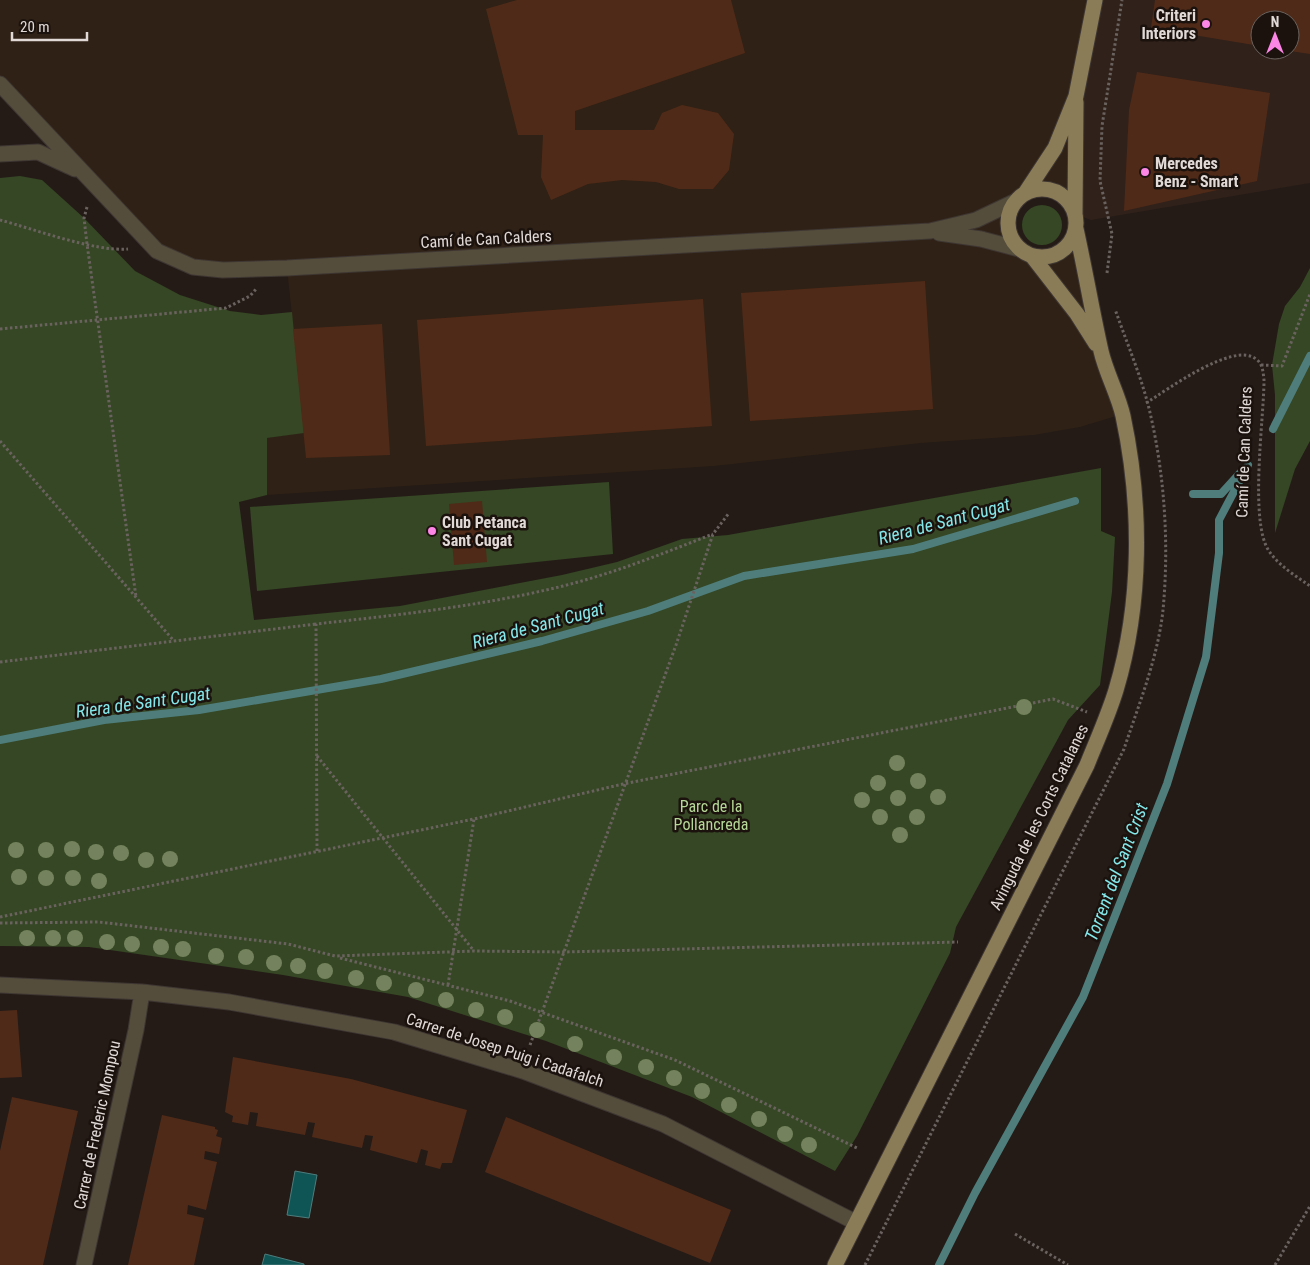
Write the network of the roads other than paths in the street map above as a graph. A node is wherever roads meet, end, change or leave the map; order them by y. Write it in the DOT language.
graph roads {
  1 [pos="1095,0"];
  2 [pos="0,84"];
  3 [pos="1076,96"];
  4 [pos="0,154"];
  5 [pos="81,172"];
  6 [pos="1021,196"];
  7 [pos="1076,221"];
  8 [pos="930,232"];
  9 [pos="1025,253"];
  10 [pos="1102,353"];
  11 [pos="0,985"];
  12 [pos="142,992"];
  13 [pos="856,1222"];
  14 [pos="84,1265"];
  15 [pos="835,1265"];
  1 -- 3 [label="main road, Avinguda de les Corts Catalanes"];
  2 -- 5 [label="street, Camí de Can Calders"];
  3 -- 6 [label="main road, Avinguda de les Corts Catalanes"];
  3 -- 7 [label="main road, Avinguda de les Corts Catalanes"];
  4 -- 5 [label="street, Camí de Can Calders"];
  5 -- 8 [label="street, Camí de Can Calders"];
  6 -- 7 [label="main road, Avinguda de les Corts Catalanes"];
  6 -- 8 [label="street, Camí de Can Calders"];
  6 -- 9 [label="main road, Avinguda de les Corts Catalanes"];
  7 -- 9 [label="main road, Avinguda de les Corts Catalanes"];
  7 -- 10 [label="main road, Avinguda de les Corts Catalanes"];
  8 -- 9 [label="street, Camí de Can Calders"];
  9 -- 10 [label="main road, Avinguda de les Corts Catalanes"];
  10 -- 13 [label="main road, Avinguda de les Corts Catalanes"];
  11 -- 12 [label="street, Carrer de Josep Puig i Cadafalch"];
  12 -- 13 [label="street, Carrer de Josep Puig i Cadafalch"];
  12 -- 14 [label="street, Carrer de Frederic Mompou"];
  13 -- 15 [label="main road, Avinguda de les Corts Catalanes"];
}
